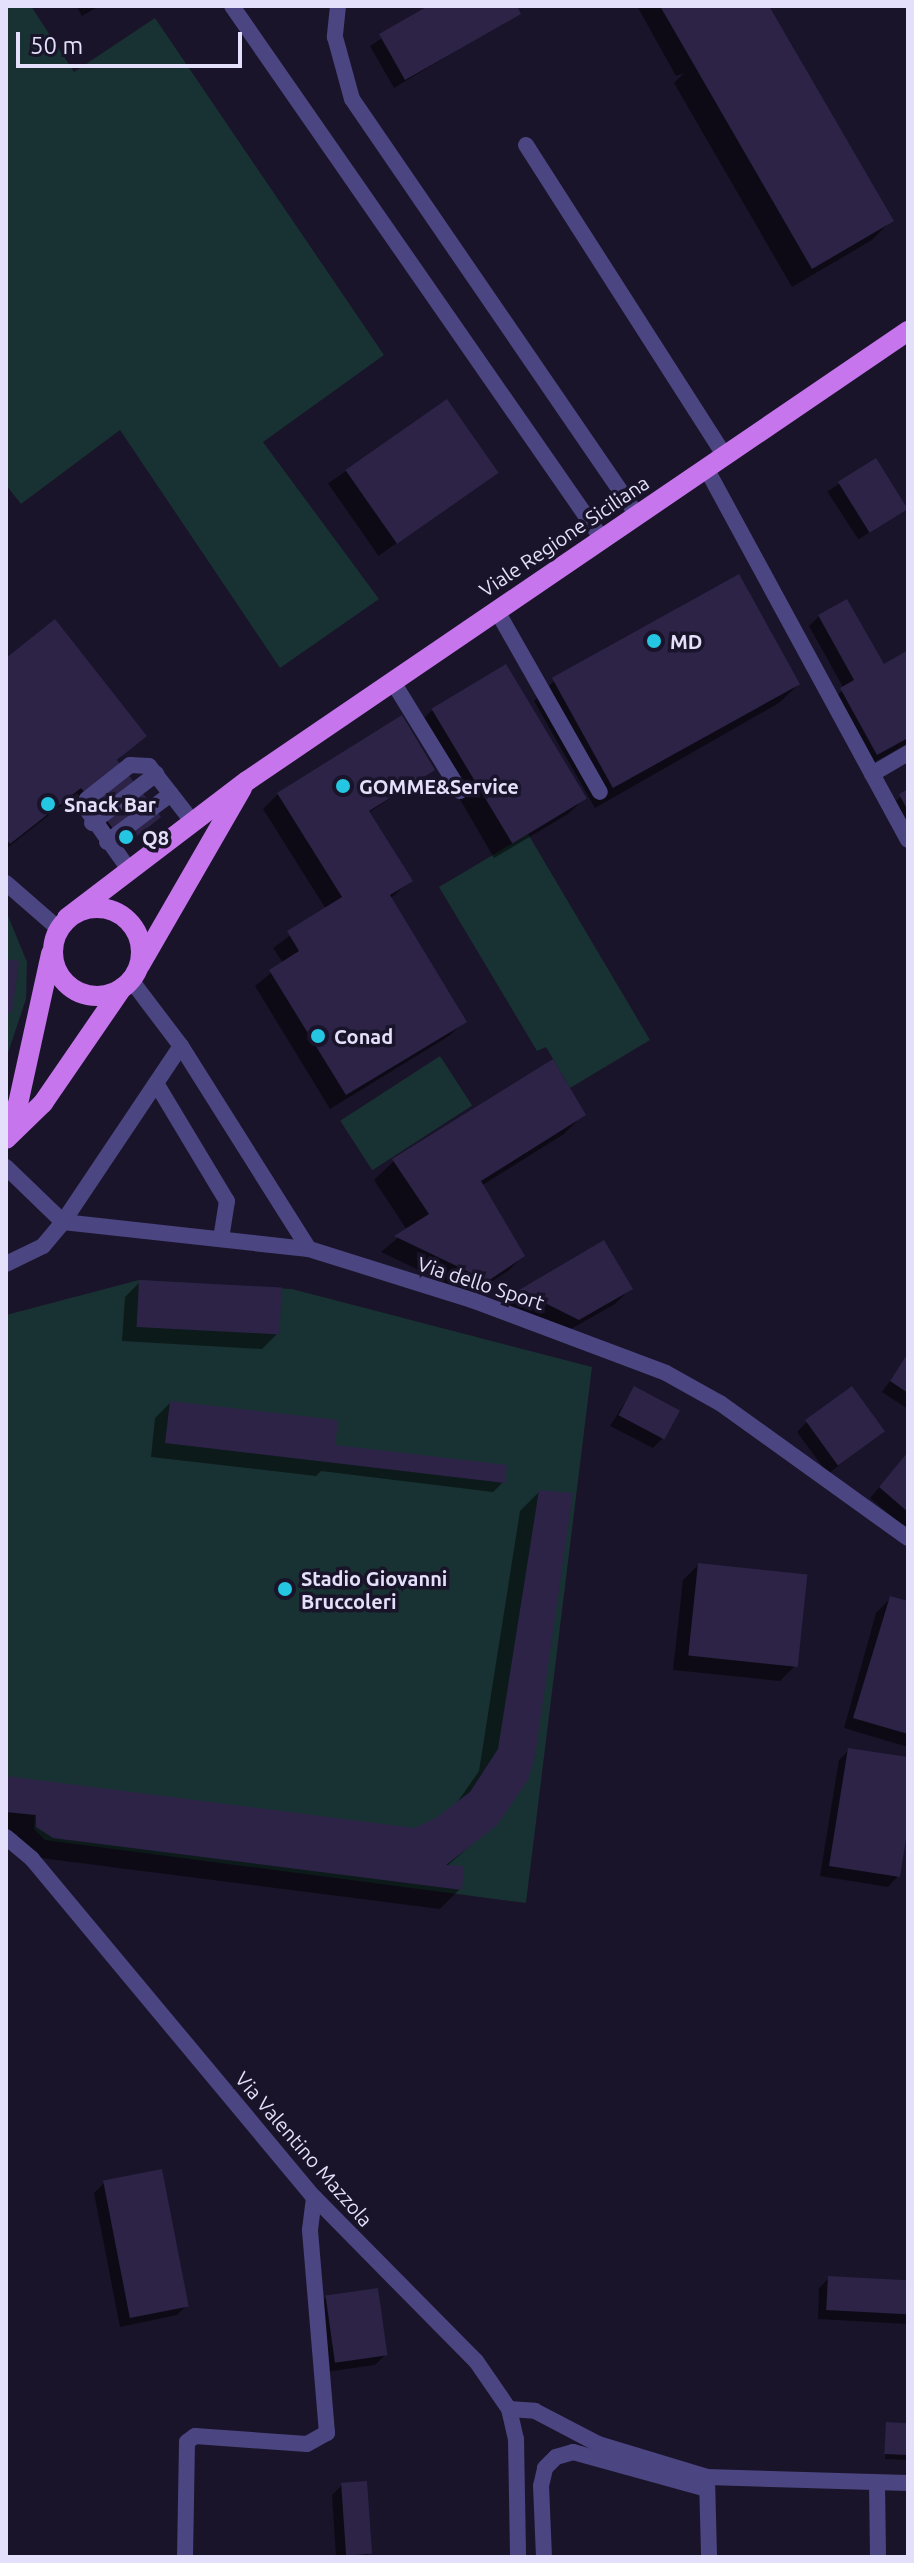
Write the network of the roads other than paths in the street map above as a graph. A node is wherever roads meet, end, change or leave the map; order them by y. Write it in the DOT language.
graph roads {
  1 [pos="232,6"];
  2 [pos="338,6"];
  3 [pos="526,145"];
  4 [pos="908,331"];
  5 [pos="725,456"];
  6 [pos="706,468"];
  7 [pos="637,515"];
  8 [pos="602,539"];
  9 [pos="497,611"];
  10 [pos="393,682"];
  11 [pos="908,753"];
  12 [pos="156,774"];
  13 [pos="872,774"];
  14 [pos="247,781"];
  15 [pos="460,791"];
  16 [pos="600,792"];
  17 [pos="171,794"];
  18 [pos="192,821"];
  19 [pos="92,823"];
  20 [pos="908,840"];
  21 [pos="107,842"];
  22 [pos="130,871"];
  23 [pos="6,883"];
  24 [pos="60,930"];
  25 [pos="129,981"];
  26 [pos="181,1046"];
  27 [pos="156,1083"];
  28 [pos="6,1126"];
  29 [pos="6,1139"];
  30 [pos="6,1167"];
  31 [pos="63,1222"];
  32 [pos="221,1238"];
  33 [pos="309,1249"];
  34 [pos="6,1264"];
  35 [pos="908,1538"];
  36 [pos="6,1837"];
  37 [pos="314,2197"];
  38 [pos="509,2409"];
  39 [pos="707,2483"];
  40 [pos="877,2483"];
  41 [pos="908,2483"];
  42 [pos="185,2557"];
  43 [pos="518,2557"];
  44 [pos="544,2557"];
  45 [pos="709,2557"];
  46 [pos="878,2557"];
  1 -- 8 [label="street"];
  2 -- 7 [label="street"];
  3 -- 5 [label="street"];
  4 -- 5 [label="main road, Viale Regione Siciliana"];
  5 -- 6 [label="main road, Viale Regione Siciliana"];
  6 -- 7 [label="main road, Viale Regione Siciliana"];
  6 -- 13 [label="street"];
  7 -- 8 [label="main road, Viale Regione Siciliana"];
  8 -- 9 [label="main road, Viale Regione Siciliana"];
  9 -- 10 [label="main road, Viale Regione Siciliana"];
  9 -- 16 [label="street"];
  10 -- 14 [label="main road, Viale Regione Siciliana"];
  10 -- 15 [label="street"];
  11 -- 13 [label="street"];
  12 -- 17 [label="street"];
  12 -- 19 [label="street"];
  12 -- 19 [label="street"];
  13 -- 20 [label="street"];
  14 -- 18 [label="main road, Viale Regione Siciliana"];
  14 -- 25 [label="main road"];
  17 -- 18 [label="street"];
  17 -- 21 [label="street"];
  18 -- 22 [label="main road, Viale Regione Siciliana"];
  19 -- 21 [label="street"];
  21 -- 22 [label="street"];
  22 -- 24 [label="main road, Viale Regione Siciliana"];
  23 -- 24 [label="street"];
  24 -- 25 [label="main road"];
  24 -- 25 [label="main road"];
  24 -- 28 [label="main road"];
  25 -- 26 [label="street"];
  25 -- 29 [label="main road"];
  26 -- 27 [label="street"];
  26 -- 33 [label="street"];
  27 -- 31 [label="street"];
  27 -- 32 [label="street"];
  30 -- 31 [label="street"];
  31 -- 32 [label="street, Via dello Sport"];
  31 -- 34 [label="street"];
  32 -- 33 [label="street, Via dello Sport"];
  33 -- 35 [label="street, Via dello Sport"];
  36 -- 37 [label="street, Via Valentino Mazzola"];
  37 -- 38 [label="street, Via Valentino Mazzola"];
  37 -- 42 [label="street"];
  38 -- 39 [label="street"];
  38 -- 43 [label="street, Via Valentino Mazzola"];
  39 -- 40 [label="street"];
  39 -- 44 [label="street"];
  39 -- 45 [label="street"];
  40 -- 41 [label="street"];
  40 -- 46 [label="street"];
}
